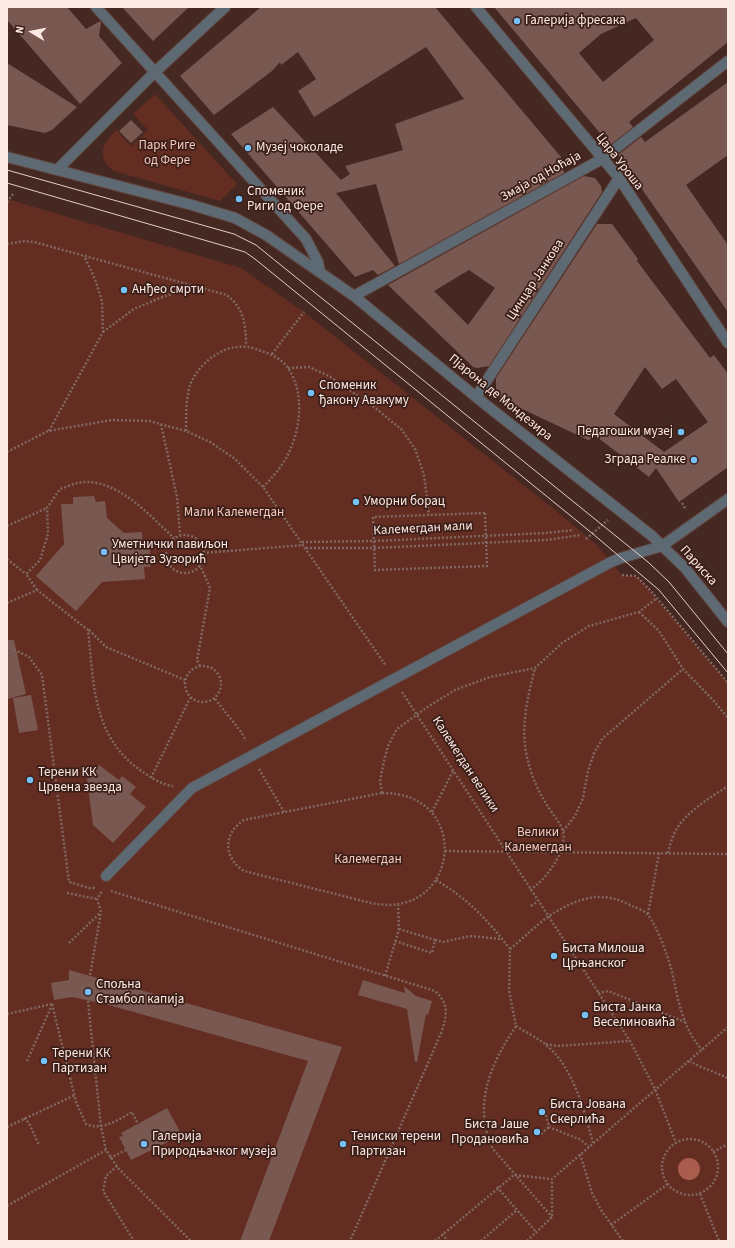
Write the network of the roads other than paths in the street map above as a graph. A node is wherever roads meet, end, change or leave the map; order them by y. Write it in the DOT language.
graph roads {
  1 [pos="96,7"];
  2 [pos="225,7"];
  3 [pos="476,7"];
  4 [pos="728,61"];
  5 [pos="155,72"];
  6 [pos="7,157"];
  7 [pos="602,159"];
  8 [pos="58,169"];
  9 [pos="619,178"];
  10 [pos="320,272"];
  11 [pos="354,296"];
  12 [pos="728,343"];
  13 [pos="476,397"];
  14 [pos="728,499"];
  15 [pos="662,546"];
  16 [pos="728,622"];
  17 [pos="106,876"];
  1 -- 5 [label="street"];
  2 -- 5 [label="street"];
  3 -- 7 [label="street, Цара Уроша"];
  4 -- 7 [label="street, Змаја од Ноћаја"];
  5 -- 8 [label="street"];
  5 -- 10 [label="street"];
  6 -- 8 [label="street, Пјарона де Мондезира"];
  7 -- 9 [label="street, Цара Уроша"];
  7 -- 11 [label="street, Змаја од Ноћаја"];
  8 -- 10 [label="street, Пјарона де Мондезира"];
  9 -- 12 [label="street, Цара Уроша"];
  9 -- 13 [label="street, Цинцар Јанкова"];
  10 -- 11 [label="street, Пјарона де Мондезира"];
  11 -- 13 [label="street, Пјарона де Мондезира"];
  13 -- 15 [label="street, Пјарона де Мондезира"];
  14 -- 15 [label="street"];
  15 -- 16 [label="street, Париска"];
  15 -- 17 [label="street"];
}
